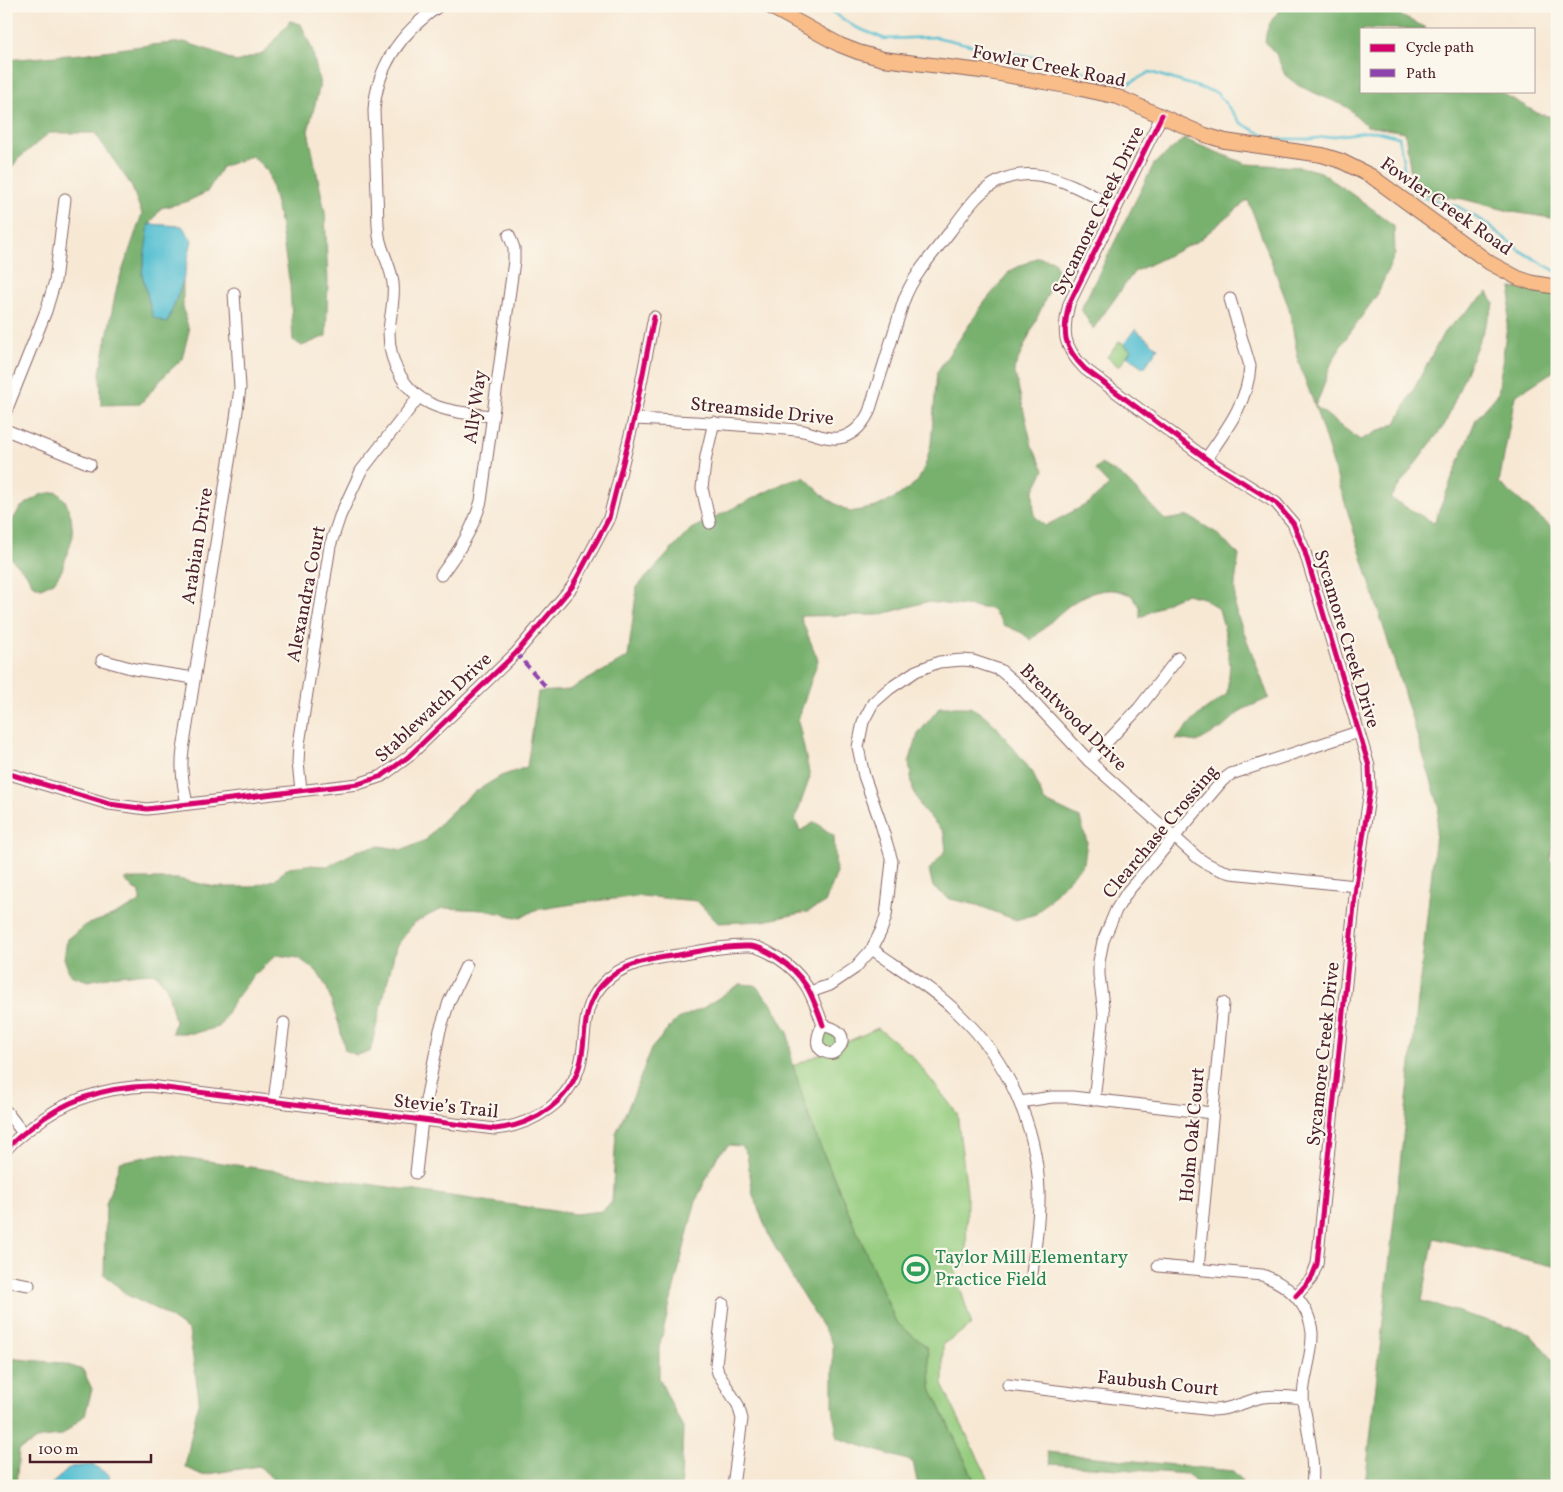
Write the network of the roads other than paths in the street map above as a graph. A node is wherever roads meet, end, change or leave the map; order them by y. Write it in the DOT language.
graph roads {
  1 [pos="439,6"];
  2 [pos="769,6"];
  3 [pos="1162,116"];
  4 [pos="65,199"];
  5 [pos="1116,208"];
  6 [pos="509,235"];
  7 [pos="1557,287"];
  8 [pos="234,293"];
  9 [pos="1230,299"];
  10 [pos="654,317"];
  11 [pos="418,398"];
  12 [pos="6,411"];
  13 [pos="492,416"];
  14 [pos="634,419"];
  15 [pos="714,422"];
  16 [pos="6,430"];
  17 [pos="1206,459"];
  18 [pos="90,464"];
  19 [pos="710,523"];
  20 [pos="441,575"];
  21 [pos="1178,658"];
  22 [pos="102,660"];
  23 [pos="194,678"];
  24 [pos="1358,732"];
  25 [pos="1089,761"];
  26 [pos="6,772"];
  27 [pos="301,790"];
  28 [pos="187,804"];
  29 [pos="1174,838"];
  30 [pos="1356,886"];
  31 [pos="872,950"];
  32 [pos="466,966"];
  33 [pos="810,992"];
  34 [pos="1223,1003"];
  35 [pos="284,1023"];
  36 [pos="823,1025"];
  37 [pos="1094,1100"];
  38 [pos="274,1101"];
  39 [pos="1020,1102"];
  40 [pos="6,1111"];
  41 [pos="1212,1113"];
  42 [pos="422,1120"];
  43 [pos="23,1133"];
  44 [pos="6,1150"];
  45 [pos="416,1173"];
  46 [pos="1158,1266"];
  47 [pos="1198,1269"];
  48 [pos="1032,1274"];
  49 [pos="6,1282"];
  50 [pos="29,1285"];
  51 [pos="1296,1296"];
  52 [pos="723,1304"];
  53 [pos="1008,1385"];
  54 [pos="1303,1398"];
  55 [pos="733,1486"];
  56 [pos="1312,1486"];
  1 -- 11 [label="street"];
  2 -- 3 [label="main road, Fowler Creek Road"];
  3 -- 5 [label="street, Sycamore Creek Drive"];
  3 -- 7 [label="main road, Fowler Creek Road"];
  4 -- 12 [label="street"];
  5 -- 15 [label="street, Streamside Drive"];
  5 -- 17 [label="street, Sycamore Creek Drive"];
  6 -- 13 [label="street, Ally Way"];
  8 -- 23 [label="street, Arabian Drive"];
  9 -- 17 [label="street"];
  10 -- 14 [label="street, Stablewatch Drive"];
  11 -- 13 [label="street"];
  11 -- 27 [label="street, Alexandra Court"];
  13 -- 20 [label="street, Ally Way"];
  14 -- 15 [label="street, Streamside Drive"];
  14 -- 27 [label="street, Stablewatch Drive"];
  15 -- 19 [label="street"];
  16 -- 18 [label="street"];
  17 -- 24 [label="street, Sycamore Creek Drive"];
  21 -- 25 [label="street"];
  22 -- 23 [label="street"];
  23 -- 28 [label="street, Arabian Drive"];
  24 -- 29 [label="street, Clearchase Crossing"];
  24 -- 30 [label="street, Sycamore Creek Drive"];
  25 -- 29 [label="street, Brentwood Drive"];
  25 -- 31 [label="street, Brentwood Drive"];
  26 -- 28 [label="street, Stablewatch Drive"];
  27 -- 28 [label="street, Stablewatch Drive"];
  29 -- 30 [label="street, Brentwood Drive"];
  29 -- 37 [label="street, Clearchase Crossing"];
  30 -- 51 [label="street, Sycamore Creek Drive"];
  31 -- 33 [label="street, Brentwood Drive"];
  31 -- 39 [label="street"];
  32 -- 42 [label="street"];
  33 -- 36 [label="street, Stevie’s Trail"];
  33 -- 42 [label="street, Stevie’s Trail"];
  34 -- 41 [label="street, Holm Oak Court"];
  35 -- 38 [label="street"];
  37 -- 39 [label="street"];
  37 -- 41 [label="street"];
  38 -- 42 [label="street, Stevie’s Trail"];
  38 -- 43 [label="street, Stevie’s Trail"];
  39 -- 48 [label="street"];
  40 -- 43 [label="street"];
  41 -- 47 [label="street, Holm Oak Court"];
  42 -- 45 [label="street"];
  43 -- 44 [label="street, Stevie’s Trail"];
  46 -- 47 [label="street"];
  47 -- 51 [label="street"];
  49 -- 50 [label="street"];
  51 -- 54 [label="street"];
  52 -- 55 [label="street"];
  53 -- 54 [label="street, Faubush Court"];
  54 -- 56 [label="street"];
}
